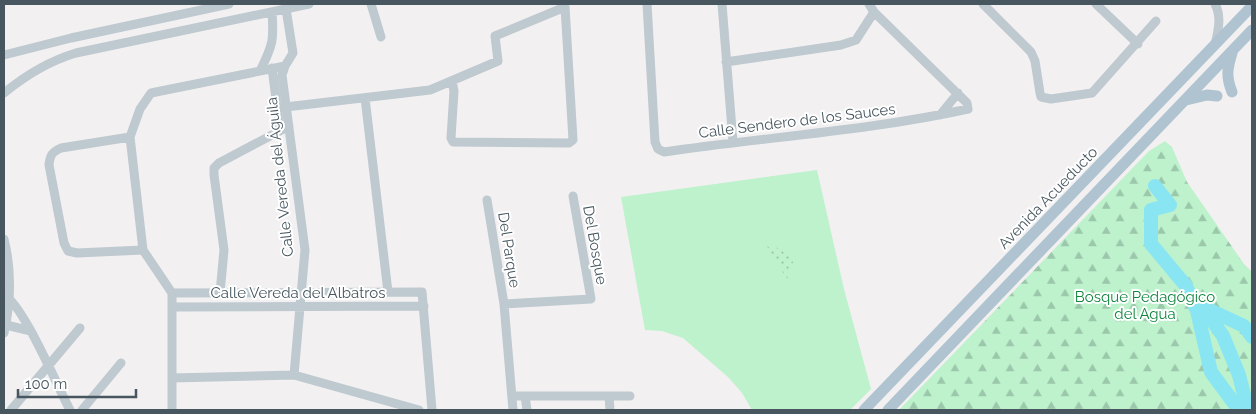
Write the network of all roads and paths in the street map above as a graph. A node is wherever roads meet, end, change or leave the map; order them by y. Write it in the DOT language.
graph roads {
  1 [pos="229,4"];
  2 [pos="309,4"];
  3 [pos="371,4"];
  4 [pos="647,4"];
  5 [pos="722,4"];
  6 [pos="983,4"];
  7 [pos="1096,4"];
  8 [pos="1215,4"];
  9 [pos="1252,6"];
  10 [pos="214,7"];
  11 [pos="872,8"];
  12 [pos="286,9"];
  13 [pos="272,12"];
  14 [pos="1156,21"];
  15 [pos="217,23"];
  16 [pos="1252,30"];
  17 [pos="381,37"];
  18 [pos="1138,44"];
  19 [pos="1214,45"];
  20 [pos="1233,50"];
  21 [pos="4,55"];
  22 [pos="726,62"];
  23 [pos="284,66"];
  24 [pos="272,68"];
  25 [pos="260,71"];
  26 [pos="452,81"];
  27 [pos="1232,92"];
  28 [pos="958,93"];
  29 [pos="4,94"];
  30 [pos="1217,96"];
  31 [pos="365,98"];
  32 [pos="1186,100"];
  33 [pos="282,108"];
  34 [pos="940,116"];
  35 [pos="289,126"];
  36 [pos="280,130"];
  37 [pos="130,137"];
  38 [pos="733,142"];
  39 [pos="573,196"];
  40 [pos="487,200"];
  41 [pos="4,239"];
  42 [pos="143,250"];
  43 [pos="388,292"];
  44 [pos="172,293"];
  45 [pos="220,293"];
  46 [pos="301,293"];
  47 [pos="7,297"];
  48 [pos="504,304"];
  49 [pos="424,306"];
  50 [pos="172,307"];
  51 [pos="300,307"];
  52 [pos="80,328"];
  53 [pos="5,329"];
  54 [pos="31,331"];
  55 [pos="926,346"];
  56 [pos="938,359"];
  57 [pos="121,362"];
  58 [pos="48,368"];
  59 [pos="294,375"];
  60 [pos="172,378"];
  61 [pos="512,396"];
  62 [pos="526,396"];
  63 [pos="609,396"];
  64 [pos="630,396"];
  65 [pos="11,410"];
  66 [pos="70,410"];
  67 [pos="82,410"];
  68 [pos="172,410"];
  69 [pos="419,410"];
  70 [pos="432,410"];
  71 [pos="513,410"];
  72 [pos="526,410"];
  73 [pos="610,410"];
  74 [pos="864,410"];
  75 [pos="888,410"];
  1 -- 10 [label="street"];
  2 -- 12 [label="street"];
  3 -- 17 [label="street"];
  4 -- 38 [label="street, Calle Sendero de los Sauces"];
  5 -- 22 [label="street"];
  6 -- 18 [label="street"];
  7 -- 18 [label="street"];
  8 -- 19 [label="street"];
  9 -- 19 [label="main road, Avenida Acueducto"];
  10 -- 15 [label="street"];
  10 -- 21 [label="street"];
  11 -- 22 [label="street"];
  11 -- 28 [label="street"];
  12 -- 13 [label="street"];
  12 -- 23 [label="street, Calle Vereda del Águila"];
  13 -- 15 [label="street"];
  13 -- 25 [label="street"];
  14 -- 18 [label="street"];
  15 -- 29 [label="street"];
  16 -- 20 [label="main road, Avenida Acueducto"];
  19 -- 55 [label="main road, Avenida Acueducto"];
  20 -- 27 [label="main road"];
  20 -- 32 [label="main road, Avenida Acueducto"];
  22 -- 38 [label="street"];
  23 -- 24 [label="street"];
  23 -- 33 [label="street, Calle Vereda del Águila"];
  24 -- 25 [label="street"];
  24 -- 33 [label="street, Calle Vereda del Águila"];
  25 -- 37 [label="street"];
  26 -- 26 [label="street"];
  26 -- 31 [label="street"];
  28 -- 34 [label="street"];
  28 -- 34 [label="street, Calle Sendero de los Sauces"];
  30 -- 32 [label="main road"];
  31 -- 33 [label="street"];
  31 -- 43 [label="street"];
  32 -- 56 [label="main road, Avenida Acueducto"];
  33 -- 35 [label="street, Calle Vereda del Águila"];
  33 -- 36 [label="street, Calle Vereda del Águila"];
  34 -- 38 [label="street, Calle Sendero de los Sauces"];
  35 -- 36 [label="street"];
  35 -- 46 [label="street, Calle Vereda del Águila"];
  36 -- 45 [label="street"];
  37 -- 42 [label="street"];
  37 -- 42 [label="street"];
  39 -- 48 [label="street, Del Bosque"];
  40 -- 48 [label="street, Del Parque"];
  41 -- 47 [label="street"];
  42 -- 44 [label="street"];
  43 -- 46 [label="street, Calle Vereda del Albatros"];
  43 -- 49 [label="street, Calle Vereda del Albatros"];
  44 -- 45 [label="street, Calle Vereda del Albatros"];
  44 -- 50 [label="street"];
  45 -- 46 [label="street, Calle Vereda del Albatros"];
  46 -- 51 [label="street, Calle Vereda del Águila"];
  47 -- 53 [label="street"];
  47 -- 54 [label="street"];
  48 -- 61 [label="street, Del Parque"];
  49 -- 51 [label="street, Calle Vereda del Albatros"];
  49 -- 70 [label="street"];
  50 -- 51 [label="street, Calle Vereda del Albatros"];
  50 -- 60 [label="street"];
  51 -- 59 [label="street, Calle Vereda del Águila"];
  52 -- 58 [label="street"];
  53 -- 54 [label="street"];
  54 -- 58 [label="street"];
  55 -- 56 [label="main road"];
  55 -- 74 [label="main road, Avenida Acueducto"];
  56 -- 75 [label="main road, Avenida Acueducto"];
  57 -- 67 [label="street"];
  58 -- 65 [label="street"];
  58 -- 66 [label="street"];
  59 -- 60 [label="street"];
  59 -- 69 [label="street"];
  60 -- 68 [label="street"];
  61 -- 62 [label="street"];
  61 -- 71 [label="street, Del Parque"];
  62 -- 63 [label="street"];
  62 -- 72 [label="street"];
  63 -- 64 [label="street"];
  63 -- 73 [label="street"];
}
